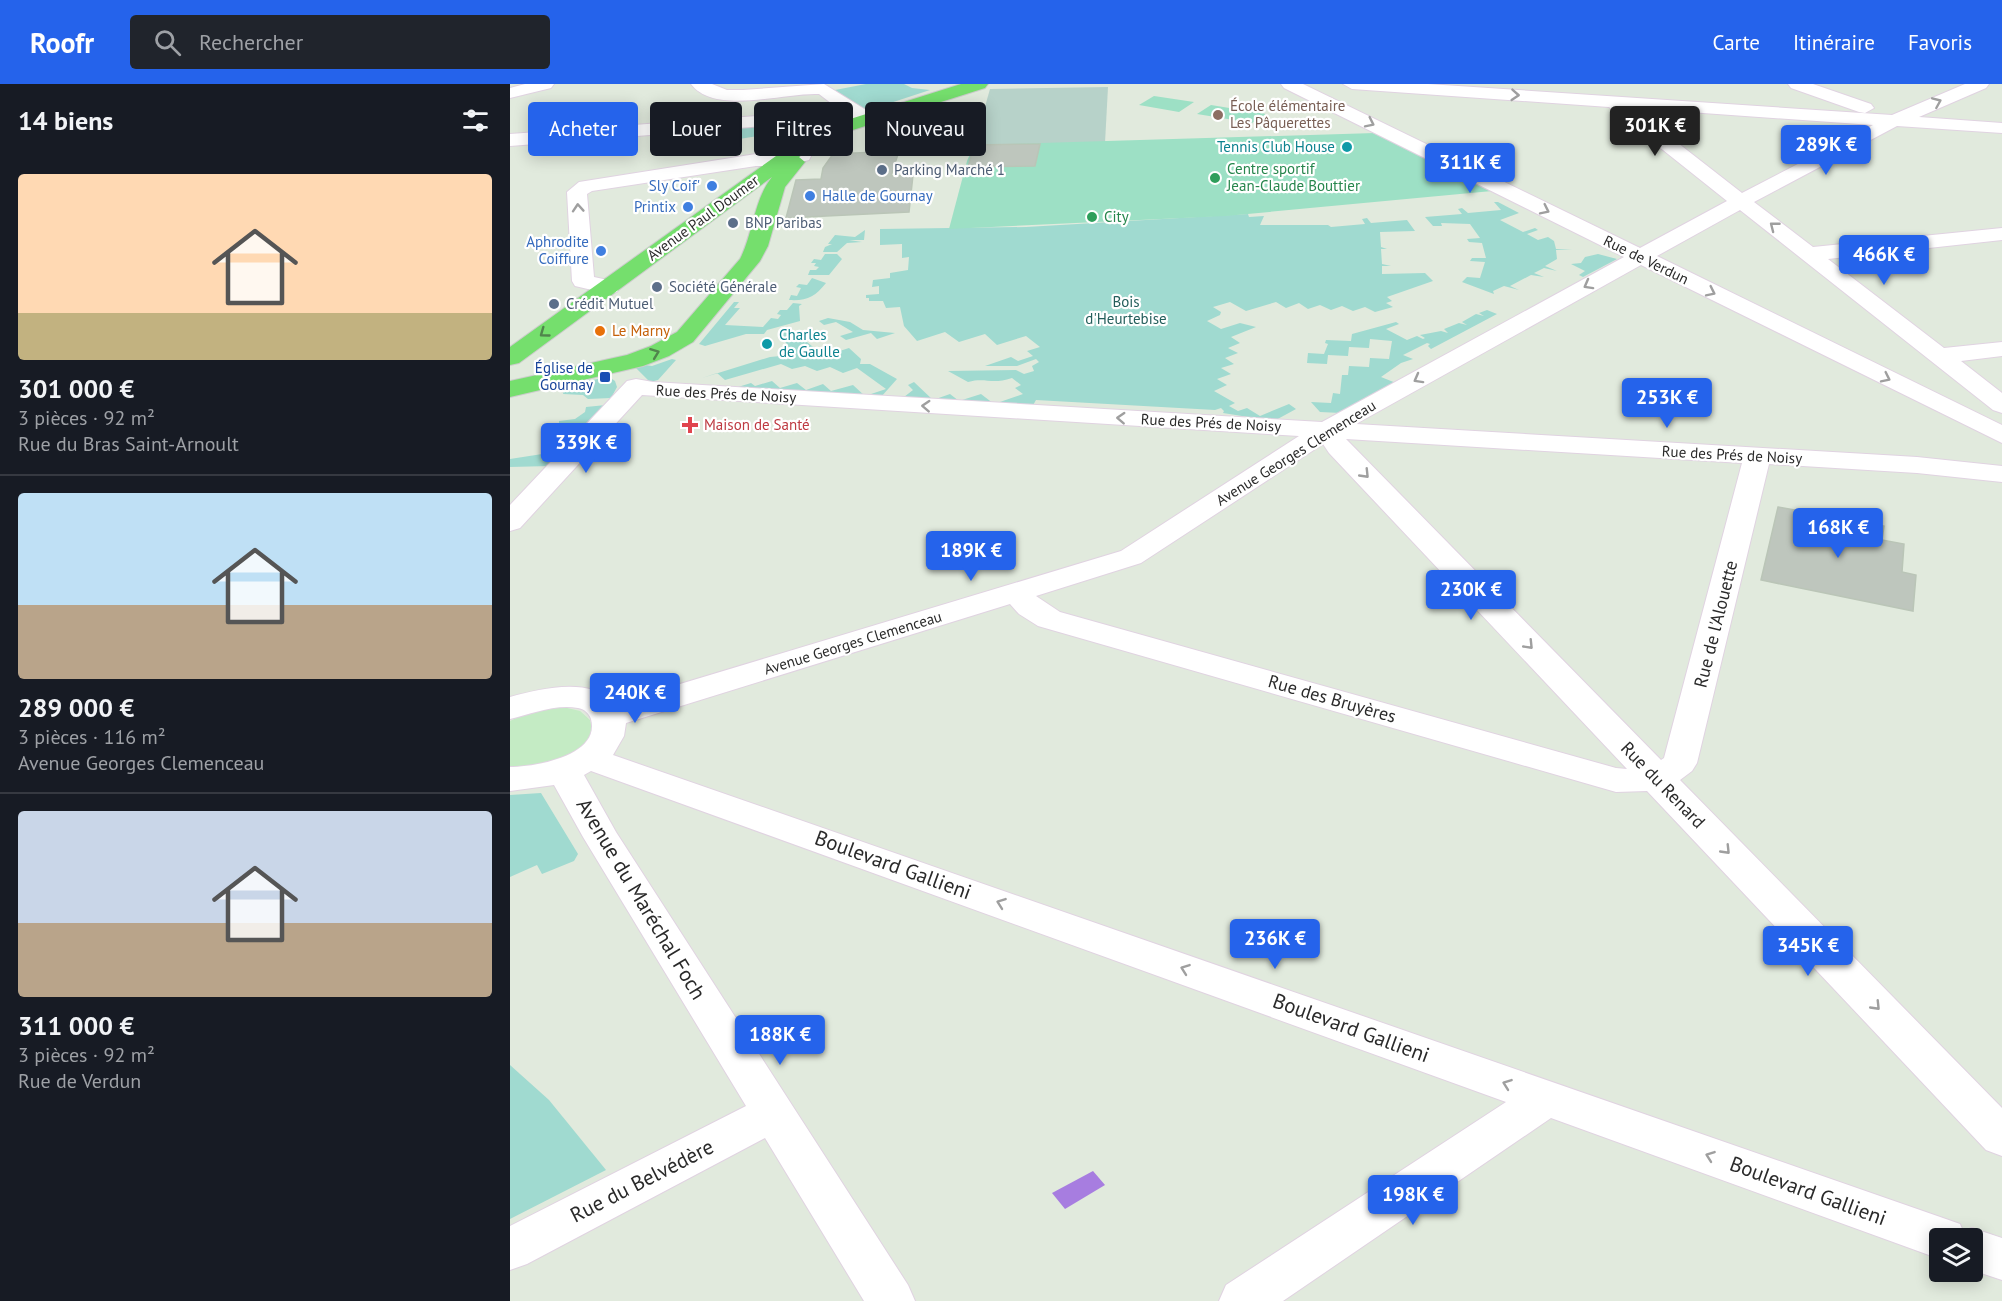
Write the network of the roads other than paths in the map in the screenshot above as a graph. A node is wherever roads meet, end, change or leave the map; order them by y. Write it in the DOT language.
graph roads {
  1 [pos="545,84"];
  2 [pos="700,84"];
  3 [pos="979,84"];
  4 [pos="1290,84"];
  5 [pos="1352,84"];
  6 [pos="1591,84"];
  7 [pos="1797,84"];
  8 [pos="1980,84"];
  9 [pos="510,93"];
  10 [pos="917,102"];
  11 [pos="1613,102"];
  12 [pos="865,117"];
  13 [pos="1894,121"];
  14 [pos="2002,128"];
  15 [pos="510,140"];
  16 [pos="780,173"];
  17 [pos="1741,201"];
  18 [pos="2002,234"];
  19 [pos="1810,254"];
  20 [pos="1640,256"];
  21 [pos="609,287"];
  22 [pos="2002,349"];
  23 [pos="1940,356"];
  24 [pos="510,358"];
  25 [pos="616,365"];
  26 [pos="636,386"];
  27 [pos="510,389"];
  28 [pos="2002,405"];
  29 [pos="1326,430"];
  30 [pos="2002,435"];
  31 [pos="1757,457"];
  32 [pos="2002,474"];
  33 [pos="515,516"];
  34 [pos="1017,593"];
  35 [pos="514,699"];
  36 [pos="608,717"];
  37 [pos="576,764"];
  38 [pos="1657,778"];
  39 [pos="510,780"];
  40 [pos="1547,1098"];
  41 [pos="773,1113"];
  42 [pos="2002,1137"];
  43 [pos="1929,1234"];
  44 [pos="510,1249"];
  45 [pos="1983,1253"];
  46 [pos="2002,1259"];
  47 [pos="891,1301"];
  48 [pos="1243,1301"];
  1 -- 9 [label="street"];
  2 -- 12 [label="street"];
  3 -- 10 [label="main road"];
  4 -- 20 [label="street, Rue de Verdun, one-way"];
  5 -- 11 [label="street, one-way"];
  6 -- 11 [label="street"];
  7 -- 13 [label="street"];
  13 -- 8 [label="street, Avenue Georges Clemenceau, one-way"];
  11 -- 13 [label="street"];
  11 -- 17 [label="street"];
  12 -- 15 [label="street"];
  12 -- 16 [label="main road, Avenue Paul Doumer"];
  13 -- 14 [label="street"];
  13 -- 17 [label="street, Avenue Georges Clemenceau"];
  16 -- 21 [label="main road, Avenue Paul Doumer"];
  21 -- 16 [label="street, one-way"];
  25 -- 16 [label="main road, one-way"];
  19 -- 17 [label="street, one-way"];
  17 -- 20 [label="street, Avenue Georges Clemenceau"];
  18 -- 19 [label="street"];
  19 -- 23 [label="street"];
  20 -- 29 [label="street, Avenue Georges Clemenceau, one-way"];
  20 -- 30 [label="street, Rue de Verdun, one-way"];
  21 -- 24 [label="main road, Avenue Paul Doumer, one-way"];
  22 -- 23 [label="street"];
  23 -- 28 [label="street"];
  25 -- 26 [label="street"];
  25 -- 27 [label="main road"];
  29 -- 26 [label="street, Rue des Prés de Noisy, one-way"];
  26 -- 33 [label="street"];
  29 -- 31 [label="street, Rue des Prés de Noisy"];
  29 -- 34 [label="street, Avenue Georges Clemenceau"];
  29 -- 38 [label="street, Rue du Renard, one-way"];
  31 -- 32 [label="street, Rue des Prés de Noisy"];
  31 -- 38 [label="street, Rue de l'Alouette"];
  34 -- 36 [label="street, Avenue Georges Clemenceau"];
  34 -- 38 [label="street, Rue des Bruyères"];
  35 -- 36 [label="street"];
  36 -- 37 [label="street"];
  37 -- 39 [label="street"];
  40 -- 37 [label="street, Boulevard Gallieni, one-way"];
  37 -- 41 [label="street, Avenue du Maréchal Foch"];
  38 -- 42 [label="street, Rue du Renard, one-way"];
  43 -- 40 [label="street, Boulevard Gallieni, one-way"];
  40 -- 48 [label="street"];
  41 -- 44 [label="street, Rue du Belvédère"];
  41 -- 47 [label="street, Avenue du Maréchal Foch"];
  45 -- 46 [label="street"];
}
